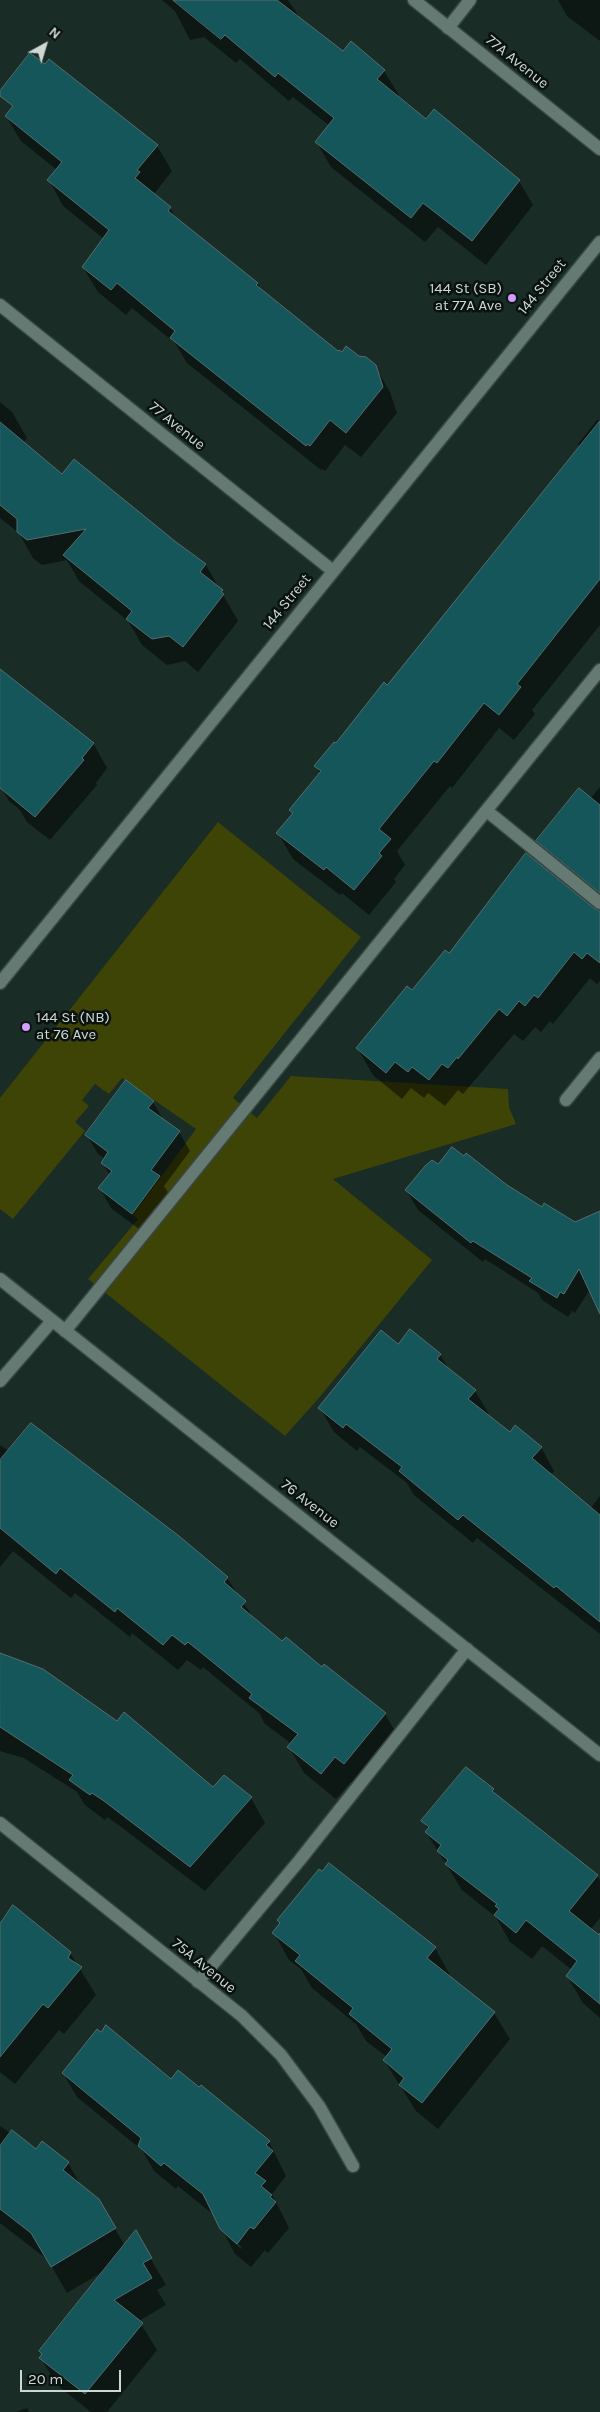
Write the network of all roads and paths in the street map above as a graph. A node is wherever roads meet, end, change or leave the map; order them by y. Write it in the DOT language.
graph roads {
  1 [pos="414,0"];
  2 [pos="470,0"];
  3 [pos="448,28"];
  4 [pos="600,149"];
  5 [pos="600,242"];
  6 [pos="0,305"];
  7 [pos="333,571"];
  8 [pos="600,670"];
  9 [pos="487,811"];
  10 [pos="600,903"];
  11 [pos="0,983"];
  12 [pos="600,1058"];
  13 [pos="566,1100"];
  14 [pos="0,1279"];
  15 [pos="52,1321"];
  16 [pos="65,1331"];
  17 [pos="0,1381"];
  18 [pos="467,1649"];
  19 [pos="600,1755"];
  20 [pos="0,1823"];
  21 [pos="198,1982"];
  22 [pos="353,2166"];
  1 -- 3 [label="street, 77A Avenue"];
  2 -- 3 [label="street"];
  3 -- 4 [label="street, 77A Avenue"];
  5 -- 7 [label="street, 144 Street"];
  6 -- 7 [label="street, 77 Avenue"];
  7 -- 11 [label="street, 144 Street"];
  8 -- 9 [label="street"];
  9 -- 10 [label="street"];
  9 -- 16 [label="street"];
  12 -- 13 [label="street"];
  14 -- 15 [label="street, 76 Avenue"];
  15 -- 16 [label="street, 76 Avenue"];
  15 -- 17 [label="street"];
  16 -- 18 [label="street, 76 Avenue"];
  18 -- 19 [label="street, 76 Avenue"];
  18 -- 21 [label="street"];
  20 -- 21 [label="street, 75A Avenue"];
  21 -- 22 [label="street, 75A Avenue"];
}
